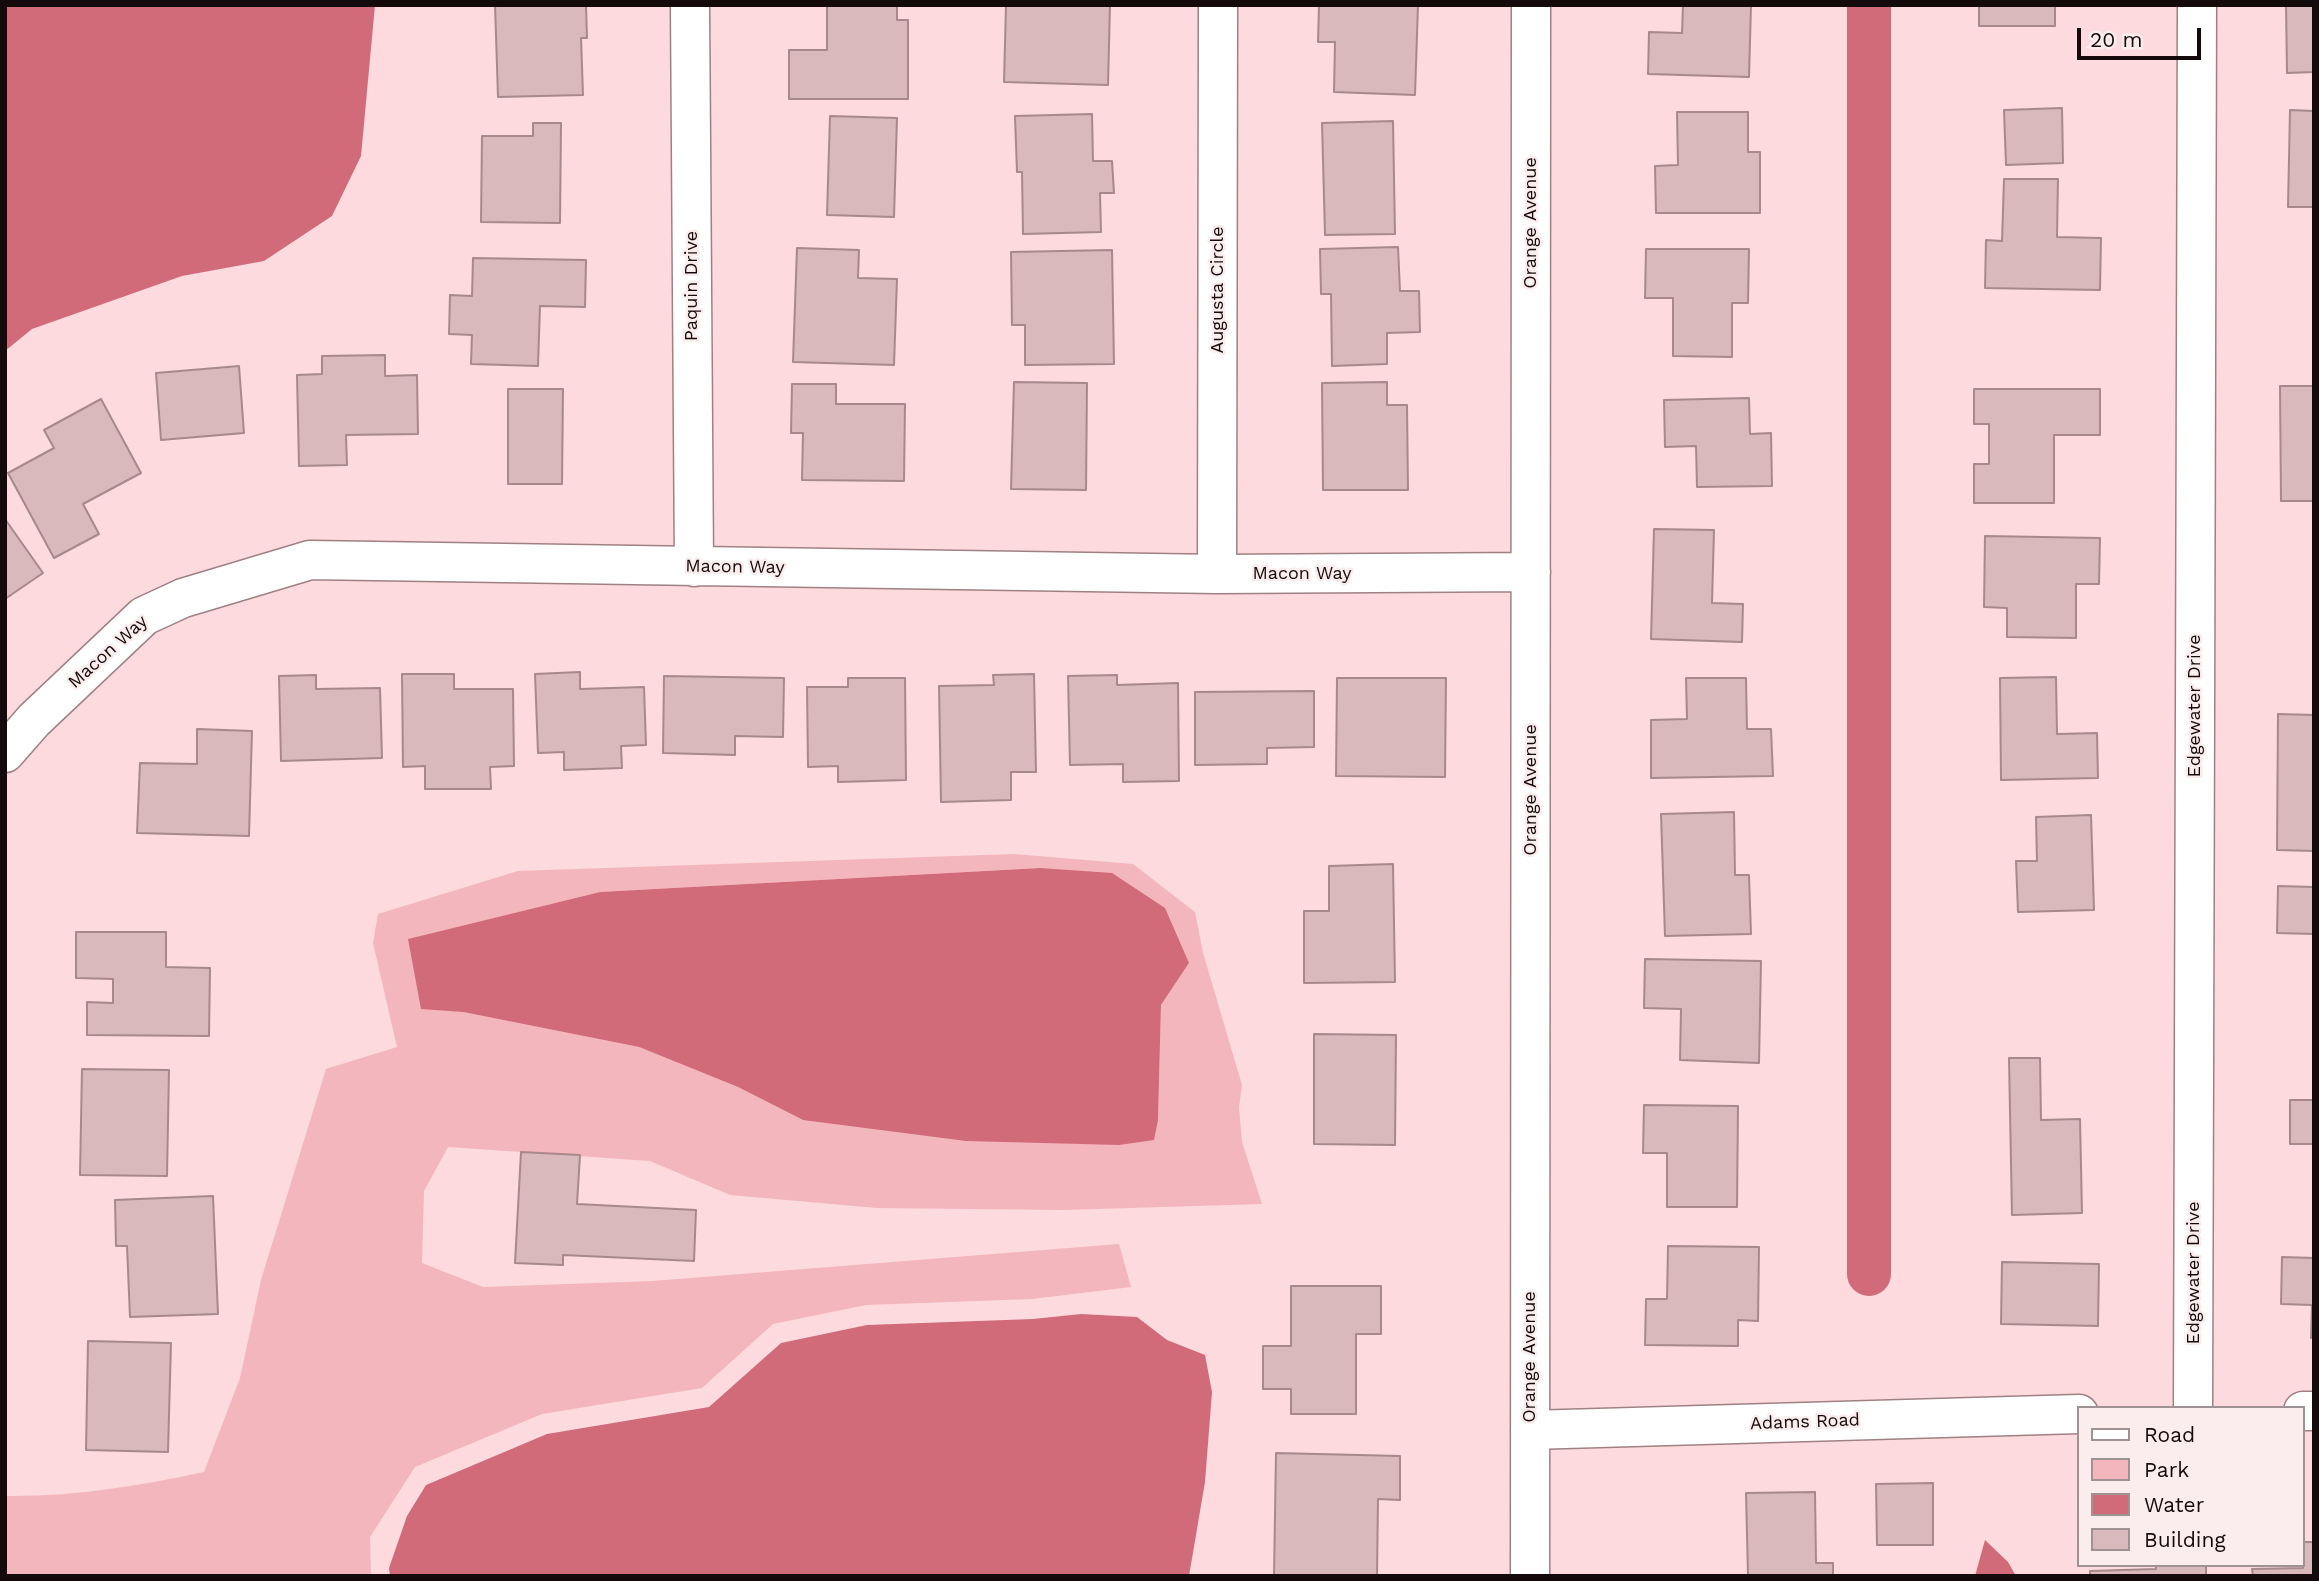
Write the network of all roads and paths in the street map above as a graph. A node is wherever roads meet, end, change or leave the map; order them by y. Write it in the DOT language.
graph roads {
  1 [pos="690,5"];
  2 [pos="1218,5"];
  3 [pos="1531,5"];
  4 [pos="2197,5"];
  5 [pos="694,567"];
  6 [pos="1531,572"];
  7 [pos="1217,574"];
  8 [pos="5,752"];
  9 [pos="2193,1406"];
  10 [pos="2078,1414"];
  11 [pos="1530,1430"];
  12 [pos="1530,1576"];
  1 -- 5 [label="street, Paquin Drive"];
  2 -- 7 [label="street, Augusta Circle"];
  3 -- 6 [label="street, Orange Avenue"];
  4 -- 9 [label="street, Edgewater Drive"];
  5 -- 7 [label="street, Macon Way"];
  5 -- 8 [label="street, Macon Way"];
  6 -- 7 [label="street, Macon Way"];
  6 -- 11 [label="street, Orange Avenue"];
  10 -- 11 [label="street, Adams Road"];
  11 -- 12 [label="street, Orange Avenue"];
}
